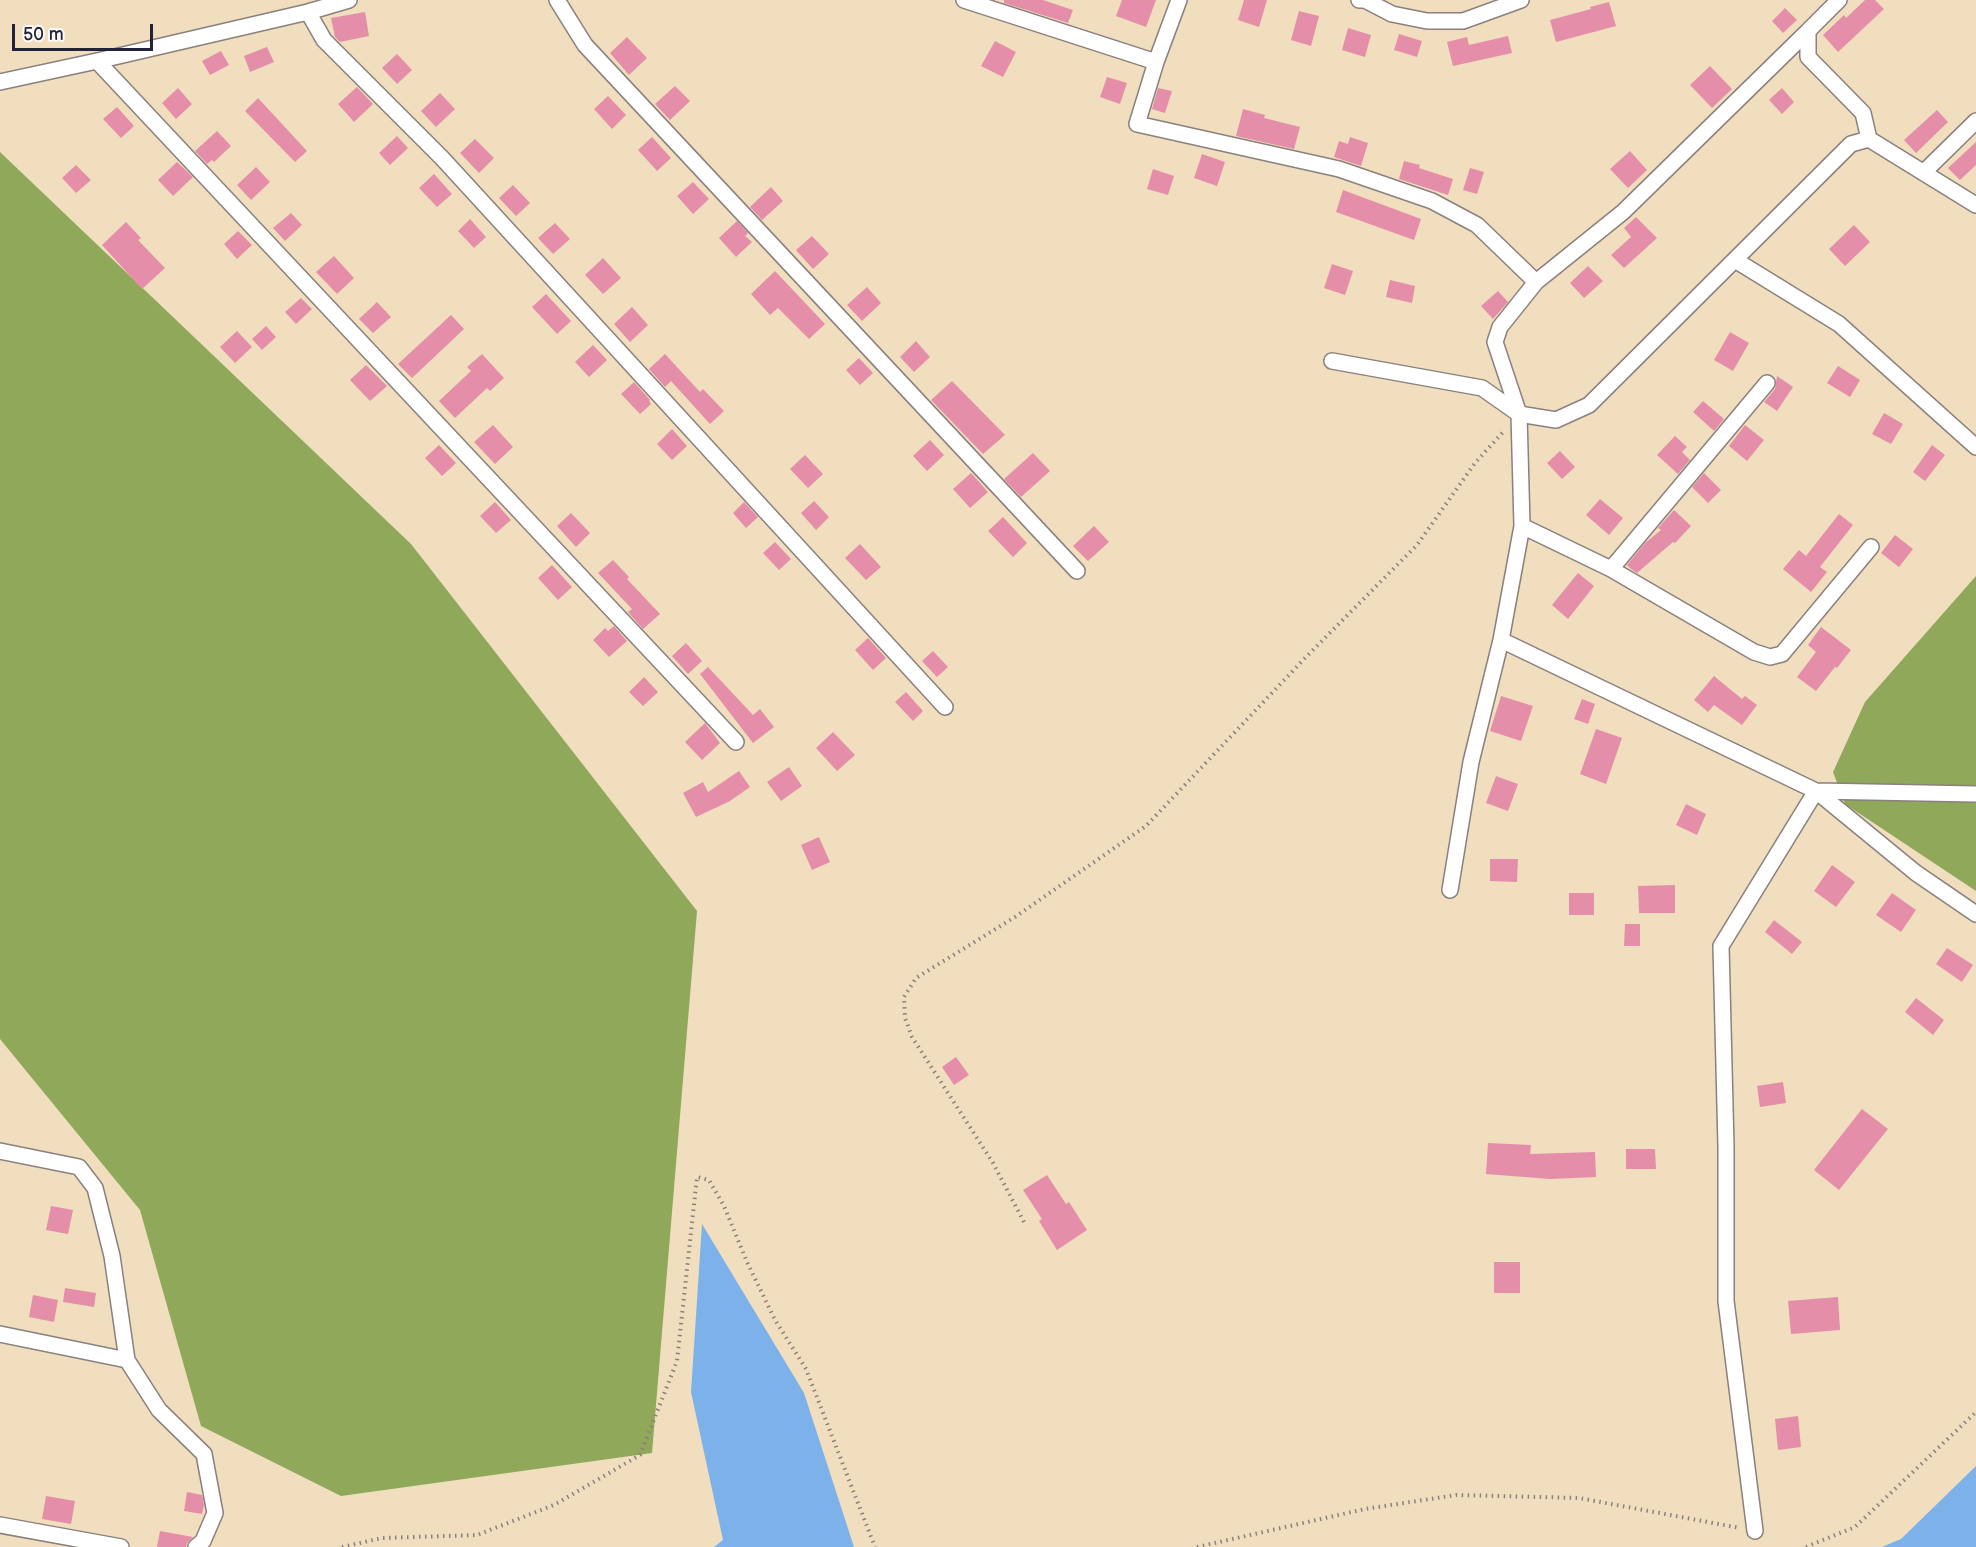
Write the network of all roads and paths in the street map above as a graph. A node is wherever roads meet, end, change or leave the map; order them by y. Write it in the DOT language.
graph roads {
  1 [pos="350,0"];
  2 [pos="557,0"];
  3 [pos="964,0"];
  4 [pos="1179,0"];
  5 [pos="1359,0"];
  6 [pos="1365,0"];
  7 [pos="1521,0"];
  8 [pos="1839,0"];
  9 [pos="308,12"];
  10 [pos="1808,31"];
  11 [pos="97,61"];
  12 [pos="1156,62"];
  13 [pos="0,82"];
  14 [pos="1976,121"];
  15 [pos="1869,139"];
  16 [pos="1924,172"];
  17 [pos="1976,205"];
  18 [pos="1735,260"];
  19 [pos="1536,282"];
  20 [pos="1332,361"];
  21 [pos="1767,383"];
  22 [pos="1519,414"];
  23 [pos="1976,447"];
  24 [pos="1522,526"];
  25 [pos="1871,547"];
  26 [pos="1611,569"];
  27 [pos="1077,571"];
  28 [pos="1501,640"];
  29 [pos="945,707"];
  30 [pos="736,742"];
  31 [pos="1816,791"];
  32 [pos="1976,794"];
  33 [pos="1450,890"];
  34 [pos="1976,914"];
  35 [pos="0,1151"];
  36 [pos="1024,1222"];
  37 [pos="0,1334"];
  38 [pos="127,1360"];
  39 [pos="1976,1412"];
  40 [pos="0,1525"];
  41 [pos="1755,1531"];
  42 [pos="121,1547"];
  43 [pos="196,1547"];
  44 [pos="342,1547"];
  45 [pos="875,1547"];
  46 [pos="1197,1547"];
  47 [pos="1806,1547"];
  1 -- 9 [label="street"];
  2 -- 27 [label="street"];
  3 -- 12 [label="street"];
  4 -- 12 [label="street"];
  5 -- 6 [label="street"];
  6 -- 7 [label="street"];
  8 -- 10 [label="street"];
  9 -- 11 [label="street"];
  9 -- 29 [label="street"];
  10 -- 15 [label="street"];
  10 -- 19 [label="street"];
  11 -- 13 [label="street"];
  11 -- 30 [label="street"];
  12 -- 19 [label="street"];
  14 -- 16 [label="street"];
  15 -- 16 [label="street"];
  15 -- 18 [label="street"];
  16 -- 17 [label="street"];
  18 -- 22 [label="street"];
  18 -- 23 [label="street"];
  19 -- 22 [label="street"];
  20 -- 22 [label="street"];
  21 -- 26 [label="street"];
  22 -- 24 [label="street"];
  22 -- 36 [label="path"];
  24 -- 26 [label="street"];
  24 -- 28 [label="street"];
  25 -- 26 [label="street"];
  28 -- 31 [label="street"];
  28 -- 33 [label="street"];
  31 -- 32 [label="street"];
  31 -- 34 [label="street"];
  31 -- 41 [label="street"];
  35 -- 38 [label="street"];
  37 -- 38 [label="street"];
  38 -- 43 [label="street"];
  39 -- 47 [label="path"];
  40 -- 42 [label="street"];
  41 -- 46 [label="path"];
  44 -- 45 [label="path"];
}
